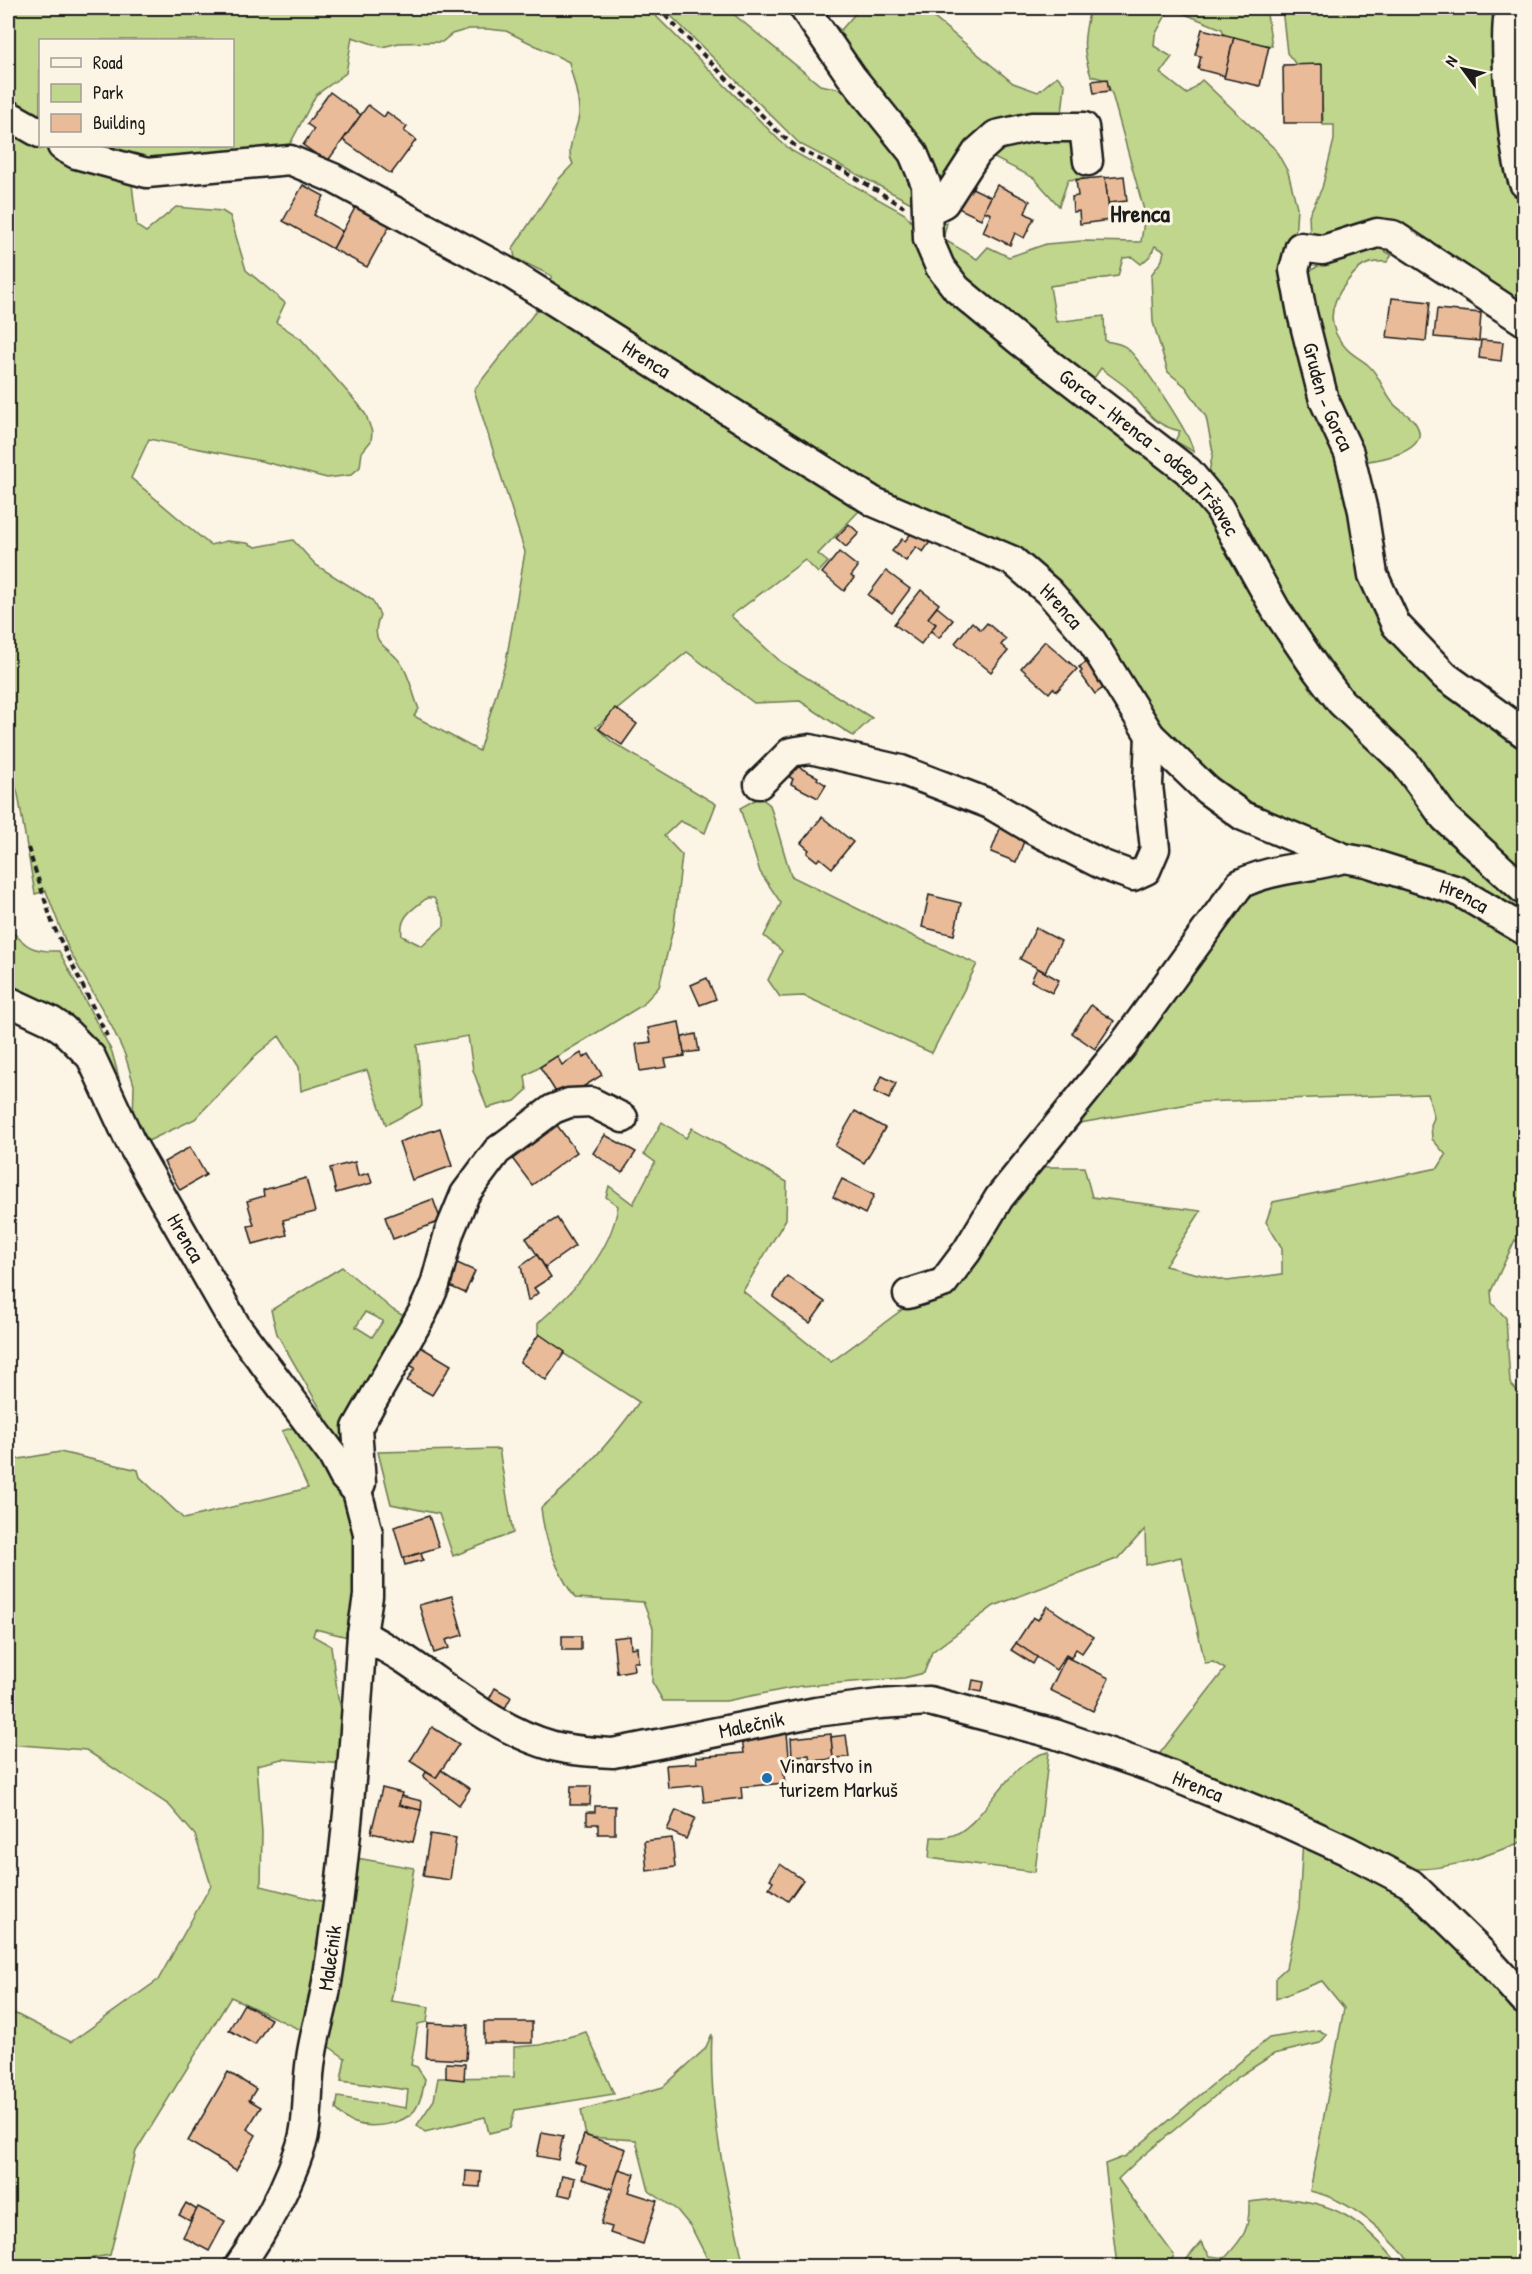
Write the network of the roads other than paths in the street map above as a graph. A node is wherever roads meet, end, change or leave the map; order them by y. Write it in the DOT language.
graph roads {
  1 [pos="804,8"];
  2 [pos="1510,8"];
  3 [pos="8,114"];
  4 [pos="39,133"];
  5 [pos="64,147"];
  6 [pos="1088,161"];
  7 [pos="1524,183"];
  8 [pos="928,211"];
  9 [pos="1521,316"];
  10 [pos="1524,733"];
  11 [pos="1150,735"];
  12 [pos="759,784"];
  13 [pos="1344,858"];
  14 [pos="1524,890"];
  15 [pos="1524,930"];
  16 [pos="8,1001"];
  17 [pos="623,1118"];
  18 [pos="908,1294"];
  19 [pos="357,1491"];
  20 [pos="368,1533"];
  21 [pos="362,1634"];
  22 [pos="816,1712"];
  23 [pos="1524,2000"];
  24 [pos="239,2266"];
  1 -- 8 [label="street, Gorca - Hrenca - odcep Tršavec"];
  2 -- 7 [label="street"];
  3 -- 4 [label="street"];
  5 -- 11 [label="street, Hrenca"];
  6 -- 8 [label="street"];
  8 -- 14 [label="street, Gorca - Hrenca - odcep Tršavec"];
  9 -- 10 [label="street, Gruden - Gorca"];
  11 -- 12 [label="street"];
  11 -- 13 [label="street, Hrenca"];
  13 -- 15 [label="street, Hrenca"];
  13 -- 18 [label="street"];
  16 -- 19 [label="street, Hrenca"];
  17 -- 19 [label="street, Hrenca"];
  19 -- 20 [label="street, Hrenca"];
  20 -- 21 [label="street, Malečnik"];
  21 -- 22 [label="street, Malečnik"];
  21 -- 24 [label="street, Malečnik"];
  22 -- 23 [label="street, Hrenca"];
}
